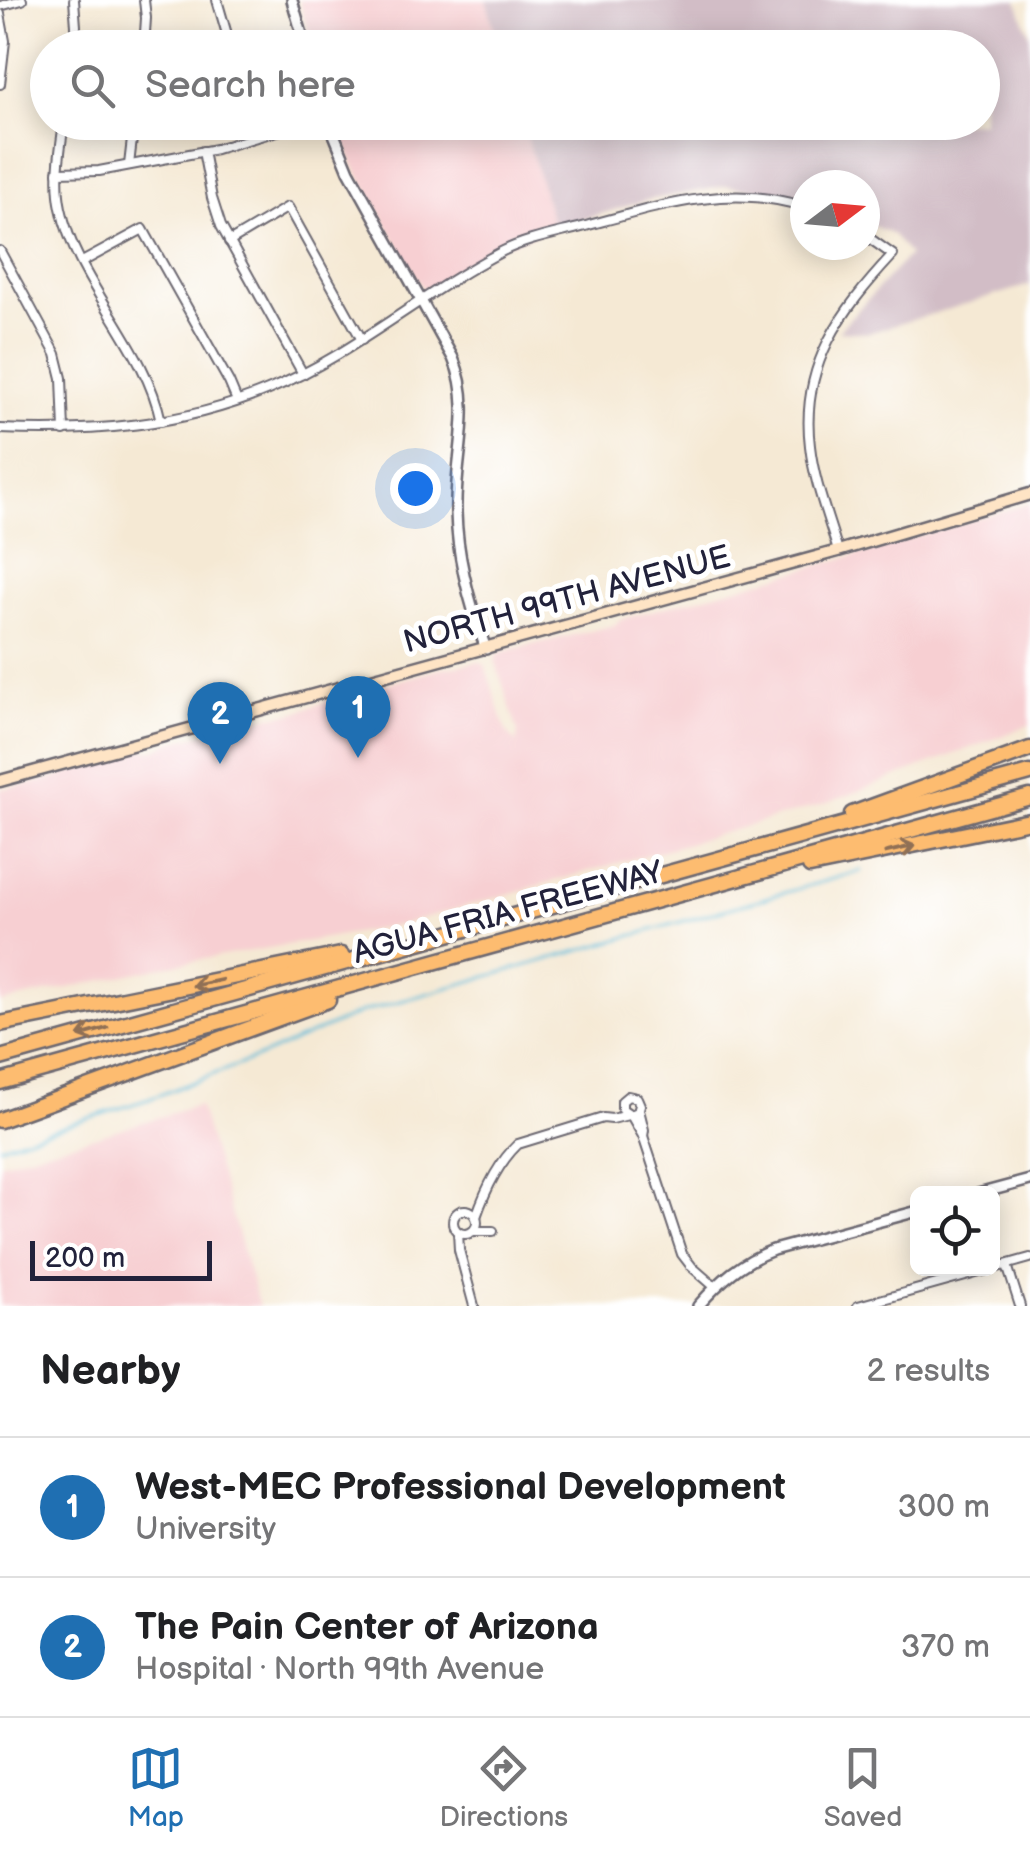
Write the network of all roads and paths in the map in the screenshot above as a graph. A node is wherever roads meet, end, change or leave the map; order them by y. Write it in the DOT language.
graph roads {
  1 [pos="22,0"];
  2 [pos="74,0"];
  3 [pos="144,0"];
  4 [pos="217,0"];
  5 [pos="292,0"];
  6 [pos="0,6"];
  7 [pos="0,14"];
  8 [pos="76,30"];
  9 [pos="145,30"];
  10 [pos="226,30"];
  11 [pos="301,30"];
  12 [pos="0,84"];
  13 [pos="62,140"];
  14 [pos="132,140"];
  15 [pos="247,140"];
  16 [pos="336,140"];
  17 [pos="203,152"];
  18 [pos="129,166"];
  19 [pos="58,172"];
  20 [pos="790,203"];
  21 [pos="229,242"];
  22 [pos="880,245"];
  23 [pos="0,251"];
  24 [pos="82,262"];
  25 [pos="422,302"];
  26 [pos="362,340"];
  27 [pos="303,374"];
  28 [pos="146,375"];
  29 [pos="136,380"];
  30 [pos="237,401"];
  31 [pos="161,420"];
  32 [pos="0,429"];
  33 [pos="64,431"];
  34 [pos="1030,494"];
  35 [pos="838,551"];
  36 [pos="486,649"];
  37 [pos="1030,749"];
  38 [pos="1030,773"];
  39 [pos="0,781"];
  40 [pos="1030,796"];
  41 [pos="1030,821"];
  42 [pos="728,856"];
  43 [pos="735,878"];
  44 [pos="440,937"];
  45 [pos="446,959"];
  46 [pos="0,1024"];
  47 [pos="0,1058"];
  48 [pos="0,1082"];
  49 [pos="621,1104"];
  50 [pos="633,1113"];
  51 [pos="604,1118"];
  52 [pos="0,1120"];
  53 [pos="1030,1180"];
  54 [pos="1000,1188"];
  55 [pos="484,1194"];
  56 [pos="462,1210"];
  57 [pos="910,1213"];
  58 [pos="474,1226"];
  59 [pos="458,1232"];
  60 [pos="462,1257"];
  61 [pos="1030,1258"];
  62 [pos="1007,1264"];
  63 [pos="715,1287"];
  64 [pos="474,1306"];
  65 [pos="698,1306"];
  66 [pos="858,1306"];
  67 [pos="1020,1306"];
  1 -- 6 [label="street"];
  2 -- 8 [label="street"];
  3 -- 9 [label="street"];
  4 -- 10 [label="street"];
  5 -- 11 [label="street"];
  7 -- 12 [label="street"];
  13 -- 19 [label="street"];
  14 -- 18 [label="street"];
  15 -- 17 [label="street"];
  16 -- 25 [label="street"];
  17 -- 18 [label="street"];
  17 -- 21 [label="street"];
  18 -- 19 [label="street"];
  19 -- 24 [label="street"];
  20 -- 25 [label="street"];
  21 -- 26 [label="street"];
  21 -- 27 [label="street"];
  22 -- 35 [label="street"];
  23 -- 33 [label="street"];
  24 -- 28 [label="street"];
  24 -- 30 [label="street"];
  25 -- 26 [label="street"];
  25 -- 36 [label="street"];
  26 -- 27 [label="street"];
  27 -- 30 [label="street"];
  28 -- 29 [label="street"];
  28 -- 31 [label="street"];
  30 -- 31 [label="street"];
  31 -- 33 [label="street"];
  32 -- 33 [label="street"];
  34 -- 35 [label="main road, NORTH 99TH AVENUE"];
  35 -- 36 [label="main road, NORTH 99TH AVENUE"];
  36 -- 39 [label="main road, NORTH 99TH AVENUE"];
  37 -- 42 [label="highway"];
  38 -- 42 [label="highway, AGUA FRIA FREEWAY"];
  40 -- 43 [label="highway, AGUA FRIA FREEWAY"];
  43 -- 41 [label="highway, one-way"];
  42 -- 44 [label="highway, AGUA FRIA FREEWAY"];
  43 -- 45 [label="highway, AGUA FRIA FREEWAY"];
  44 -- 46 [label="highway, one-way"];
  44 -- 47 [label="highway, AGUA FRIA FREEWAY, one-way"];
  45 -- 48 [label="highway, AGUA FRIA FREEWAY"];
  45 -- 52 [label="highway"];
  49 -- 50 [label="street"];
  49 -- 50 [label="street"];
  49 -- 51 [label="street"];
  50 -- 51 [label="street"];
  50 -- 63 [label="street"];
  51 -- 55 [label="street"];
  53 -- 54 [label="street"];
  55 -- 56 [label="street"];
  55 -- 58 [label="street"];
  56 -- 58 [label="street"];
  56 -- 59 [label="street"];
  57 -- 63 [label="street"];
  58 -- 59 [label="street"];
  58 -- 60 [label="street"];
  59 -- 60 [label="street"];
  60 -- 64 [label="street"];
  61 -- 62 [label="street"];
  62 -- 66 [label="street"];
  62 -- 67 [label="street"];
  63 -- 65 [label="street"];
}
